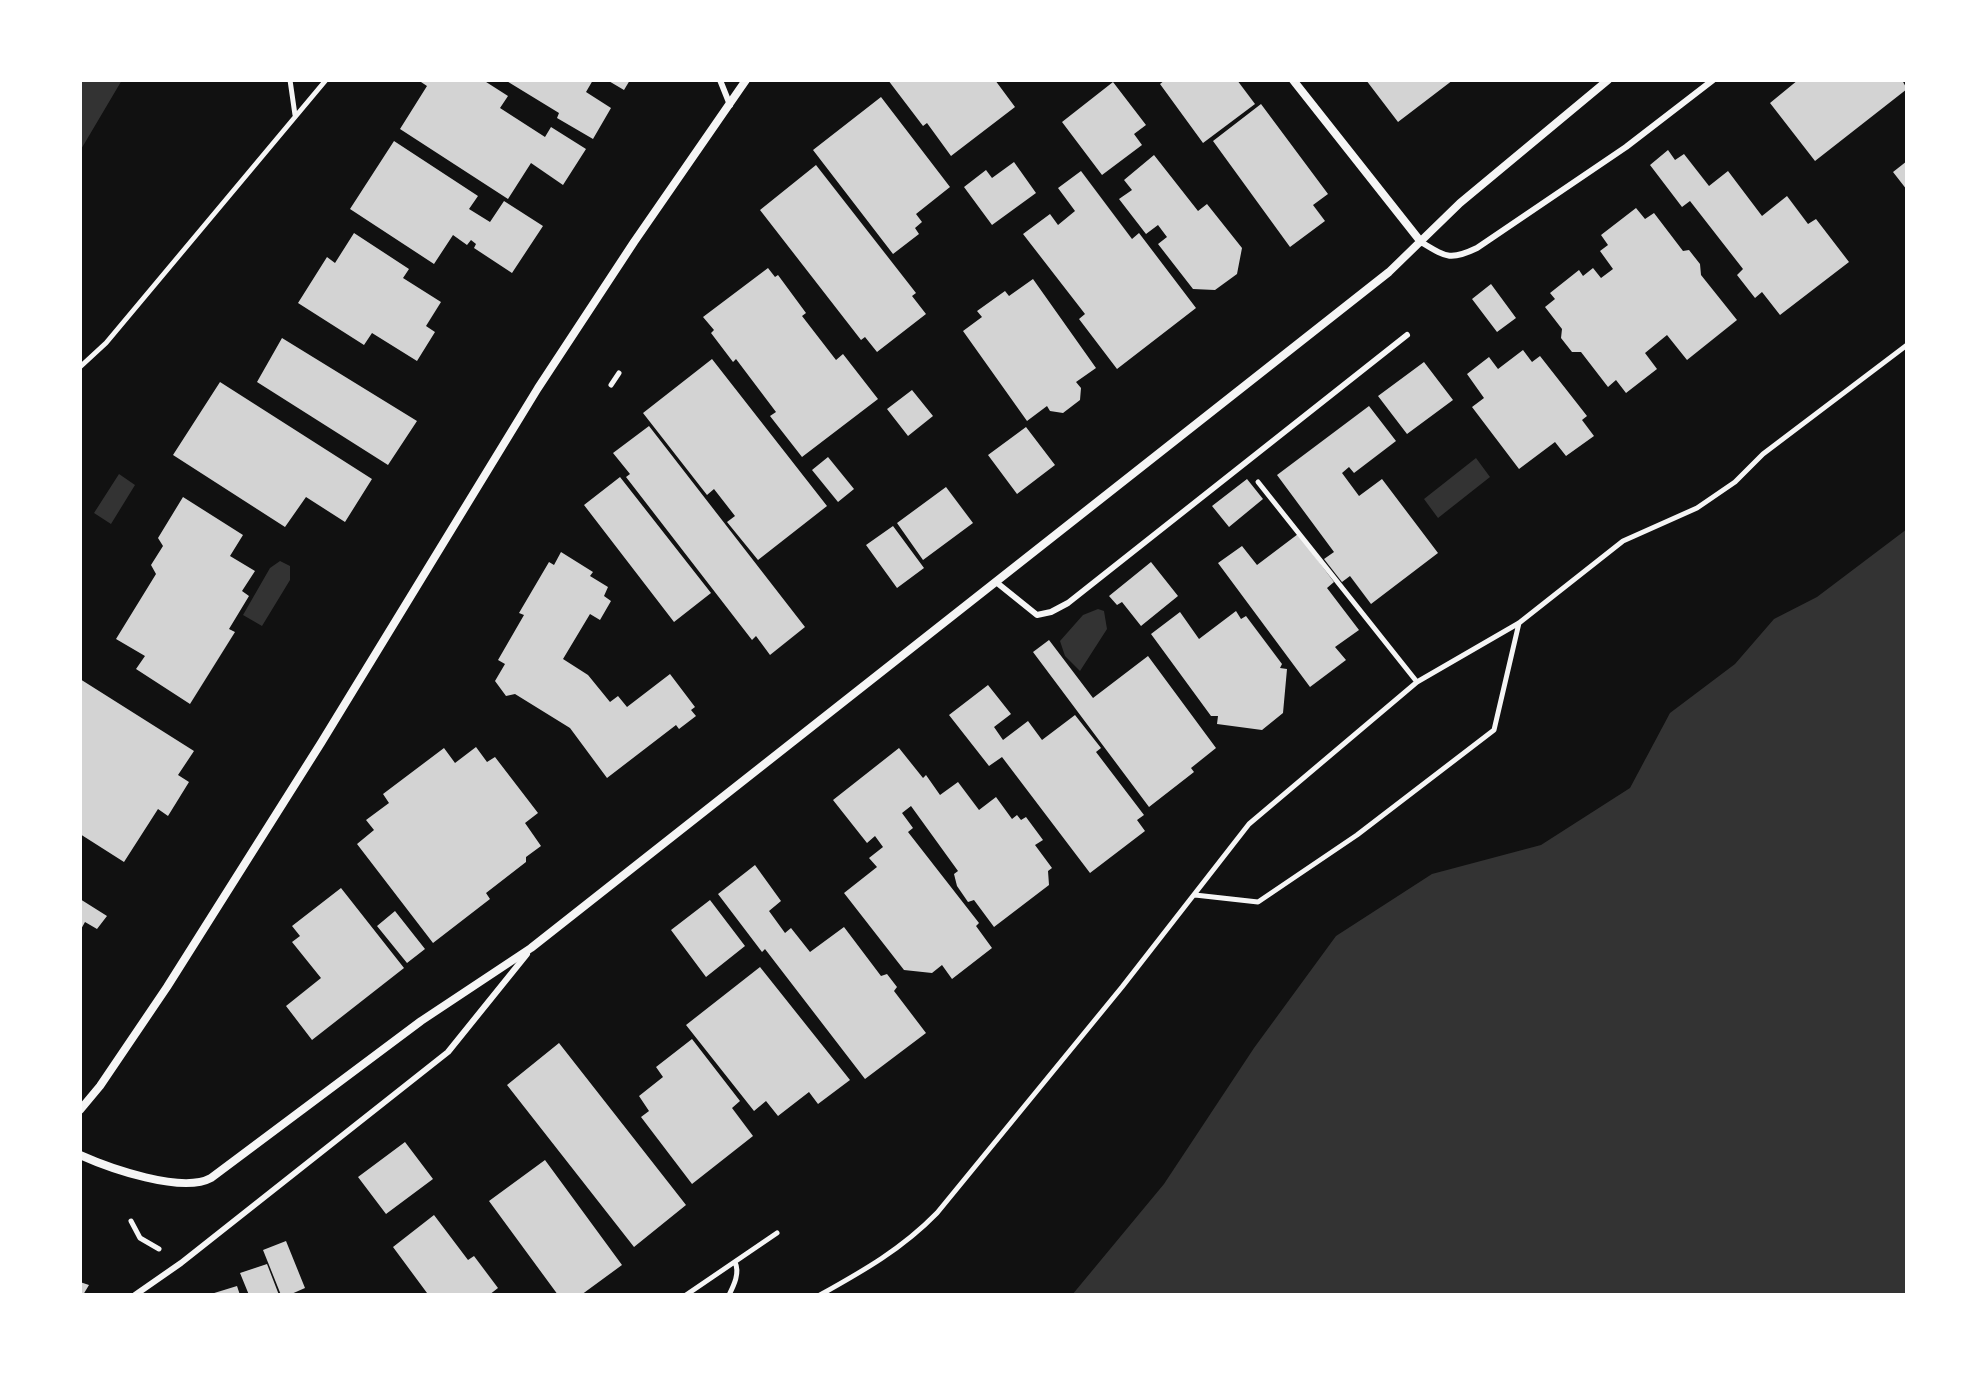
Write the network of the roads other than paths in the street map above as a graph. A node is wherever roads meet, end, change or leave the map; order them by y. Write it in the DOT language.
graph roads {
  1 [pos="720,80"];
  2 [pos="746,80"];
  3 [pos="1293,80"];
  4 [pos="1608,80"];
  5 [pos="1713,80"];
  6 [pos="730,105"];
  7 [pos="1421,242"];
  8 [pos="1407,335"];
  9 [pos="996,582"];
  10 [pos="531,948"];
  11 [pos="80,1110"];
  12 [pos="80,1155"];
  13 [pos="135,1295"];
  1 -- 6 [label="lane"];
  2 -- 6 [label="street"];
  3 -- 7 [label="street"];
  4 -- 7 [label="street"];
  5 -- 7 [label="lane"];
  6 -- 11 [label="street"];
  7 -- 9 [label="street"];
  8 -- 9 [label="lane"];
  9 -- 10 [label="street"];
  10 -- 12 [label="street"];
  10 -- 13 [label="lane"];
}
